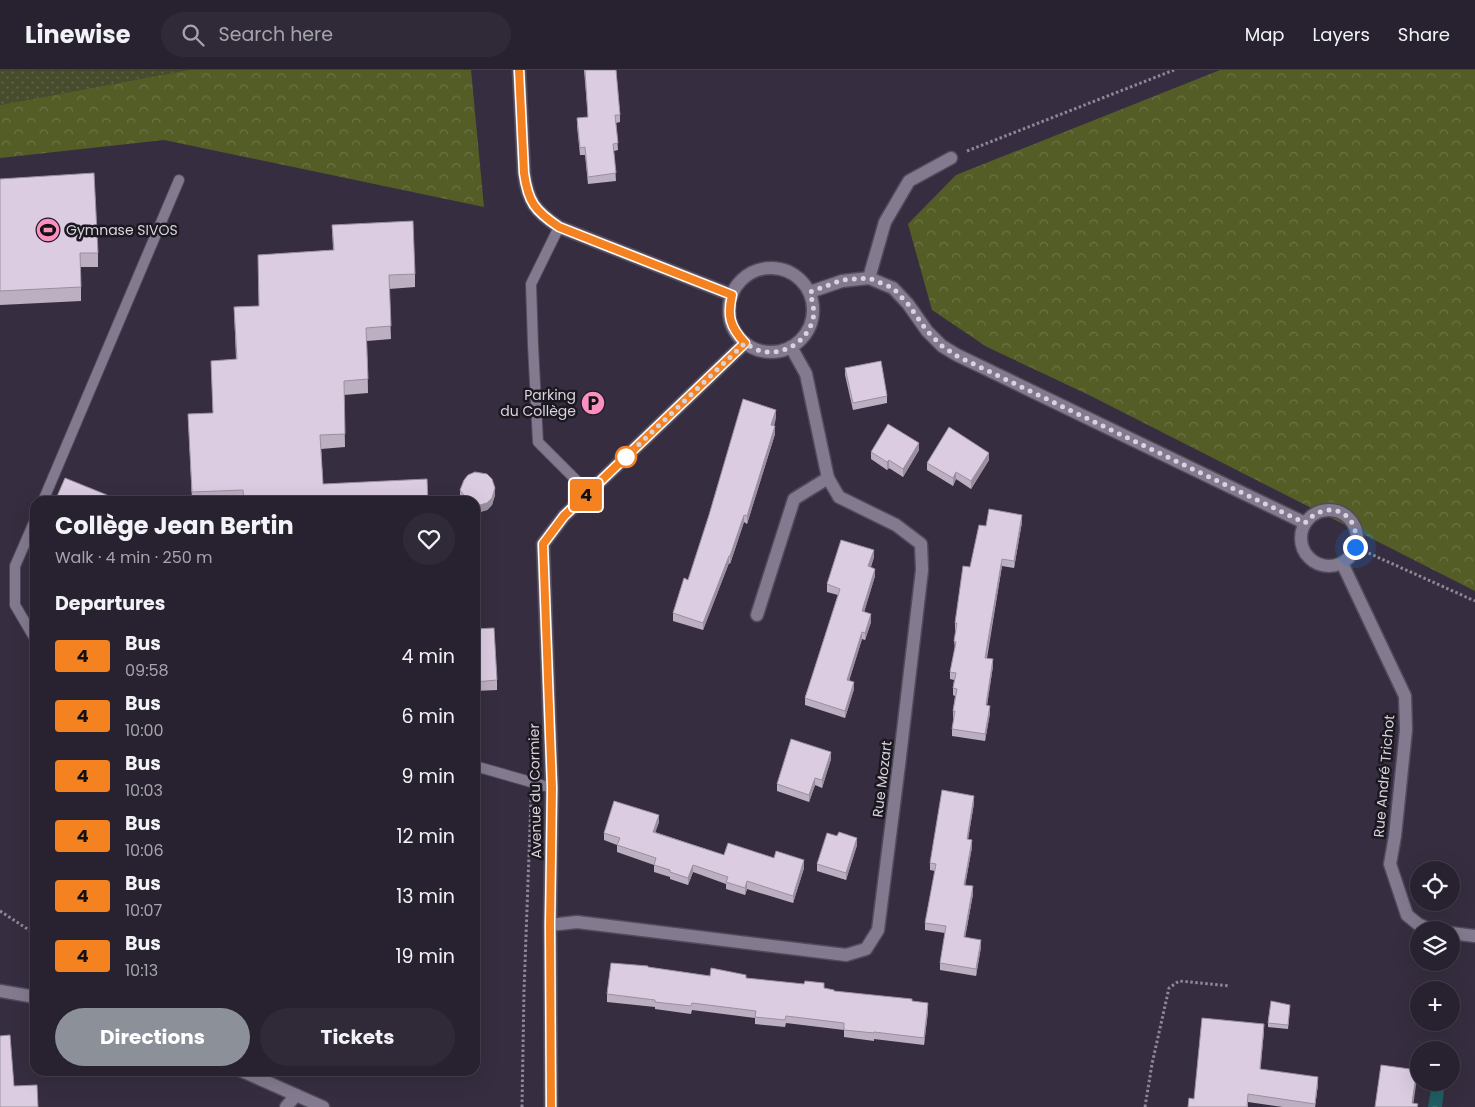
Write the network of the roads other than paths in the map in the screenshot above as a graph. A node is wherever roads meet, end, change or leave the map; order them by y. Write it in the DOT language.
graph roads {
  1 [pos="519,70"];
  2 [pos="951,158"];
  3 [pos="178,180"];
  4 [pos="559,227"];
  5 [pos="869,278"];
  6 [pos="810,292"];
  7 [pos="732,295"];
  8 [pos="745,343"];
  9 [pos="791,348"];
  10 [pos="828,478"];
  11 [pos="588,492"];
  12 [pos="45,496"];
  13 [pos="1305,523"];
  14 [pos="30,532"];
  15 [pos="1342,562"];
  16 [pos="757,615"];
  17 [pos="30,630"];
  18 [pos="480,767"];
  19 [pos="552,788"];
  20 [pos="1414,921"];
  21 [pos="550,925"];
  22 [pos="1460,934"];
  23 [pos="1475,936"];
  24 [pos="0,992"];
  25 [pos="30,996"];
  26 [pos="253,1076"];
  27 [pos="296,1095"];
  28 [pos="286,1107"];
  29 [pos="323,1107"];
  30 [pos="551,1107"];
  1 -- 4 [label="street"];
  2 -- 5 [label="street"];
  3 -- 12 [label="lane"];
  4 -- 7 [label="street"];
  4 -- 11 [label="lane"];
  5 -- 6 [label="street"];
  5 -- 13 [label="street"];
  6 -- 7 [label="street"];
  6 -- 9 [label="street"];
  7 -- 8 [label="street"];
  8 -- 9 [label="street"];
  8 -- 11 [label="street, Avenue du Cormier"];
  9 -- 10 [label="street, Rue Mozart"];
  10 -- 16 [label="street"];
  10 -- 21 [label="street, Rue Mozart"];
  11 -- 19 [label="street, Avenue du Cormier"];
  13 -- 15 [label="street"];
  13 -- 15 [label="street"];
  14 -- 17 [label="lane"];
  15 -- 20 [label="street, Rue André Trichot"];
  18 -- 19 [label="lane"];
  19 -- 21 [label="street, Avenue du Cormier"];
  21 -- 30 [label="street, Avenue du Cormier"];
  22 -- 23 [label="street"];
  24 -- 25 [label="street"];
  26 -- 27 [label="street"];
  27 -- 28 [label="street"];
  27 -- 29 [label="street"];
}
